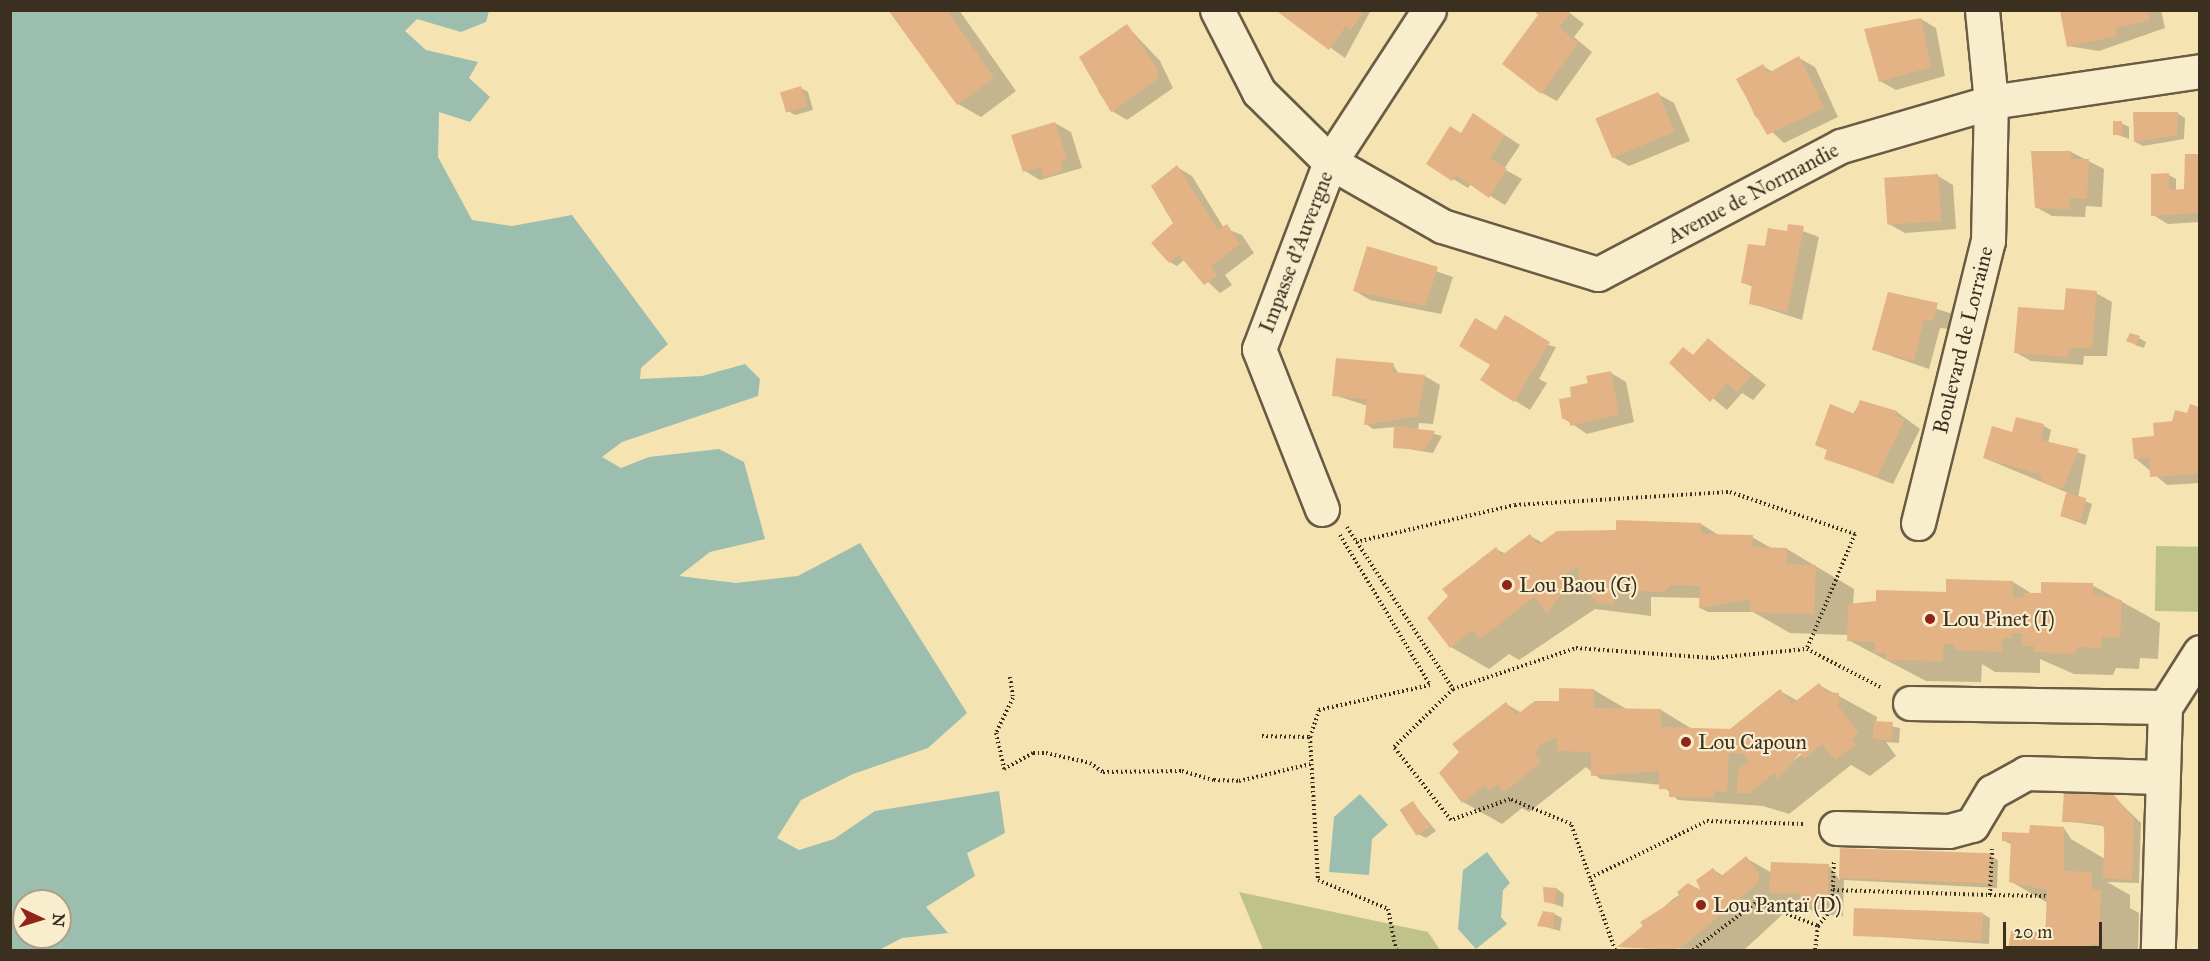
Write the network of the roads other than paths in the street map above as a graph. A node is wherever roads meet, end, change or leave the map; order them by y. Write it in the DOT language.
graph roads {
  1 [pos="1217,10"];
  2 [pos="1429,10"];
  3 [pos="1982,10"];
  4 [pos="2199,71"];
  5 [pos="1991,102"];
  6 [pos="1330,162"];
  7 [pos="1322,509"];
  8 [pos="1918,523"];
  9 [pos="2199,652"];
  10 [pos="1910,703"];
  11 [pos="2165,707"];
  12 [pos="2160,777"];
  13 [pos="1836,828"];
  14 [pos="2158,951"];
  1 -- 6 [label="street, Avenue de Normandie"];
  2 -- 6 [label="street, Impasse d'Auvergne"];
  3 -- 5 [label="street, Boulevard de Lorraine"];
  4 -- 5 [label="street, Avenue de Normandie"];
  5 -- 6 [label="street, Avenue de Normandie"];
  5 -- 8 [label="street, Boulevard de Lorraine"];
  6 -- 7 [label="street, Impasse d'Auvergne"];
  9 -- 11 [label="street"];
  10 -- 11 [label="street"];
  11 -- 12 [label="street"];
  12 -- 13 [label="street"];
  12 -- 14 [label="street"];
}
